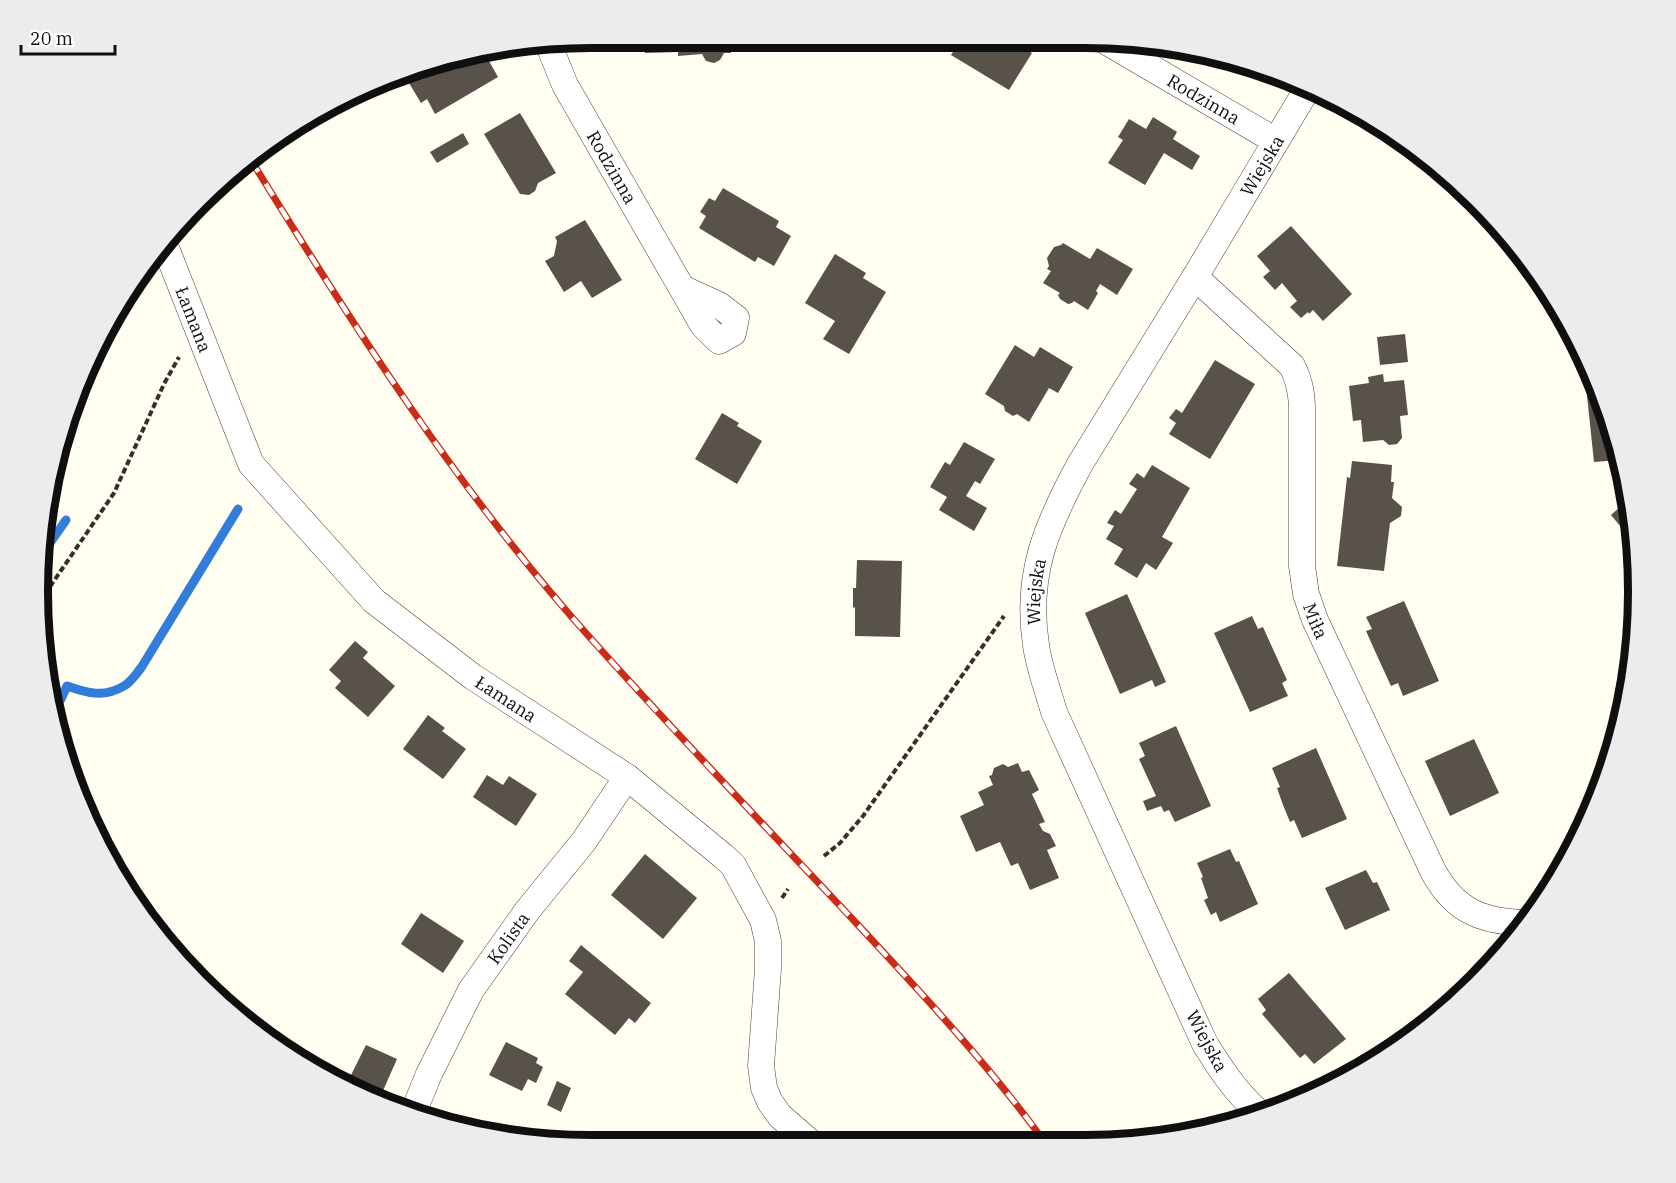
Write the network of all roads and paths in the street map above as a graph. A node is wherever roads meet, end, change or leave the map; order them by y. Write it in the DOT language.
graph roads {
  1 [pos="1119,49"];
  2 [pos="551,50"];
  3 [pos="1304,94"];
  4 [pos="1276,141"];
  5 [pos="168,252"];
  6 [pos="1195,277"];
  7 [pos="682,288"];
  8 [pos="196,324"];
  9 [pos="48,590"];
  10 [pos="1034,597"];
  11 [pos="627,777"];
  12 [pos="824,856"];
  13 [pos="1516,922"];
  14 [pos="416,1106"];
  15 [pos="1253,1108"];
  16 [pos="802,1135"];
  1 -- 4 [label="street, Rodzinna"];
  2 -- 7 [label="street, Rodzinna"];
  3 -- 4 [label="street, Wiejska"];
  4 -- 6 [label="street, Wiejska"];
  5 -- 8 [label="street, Łamana"];
  6 -- 10 [label="street, Wiejska"];
  6 -- 13 [label="street, Miła"];
  8 -- 9 [label="path"];
  8 -- 11 [label="street, Łamana"];
  10 -- 12 [label="path"];
  10 -- 15 [label="street, Wiejska"];
  11 -- 14 [label="street, Kolista"];
  11 -- 16 [label="street, Łamana"];
}
